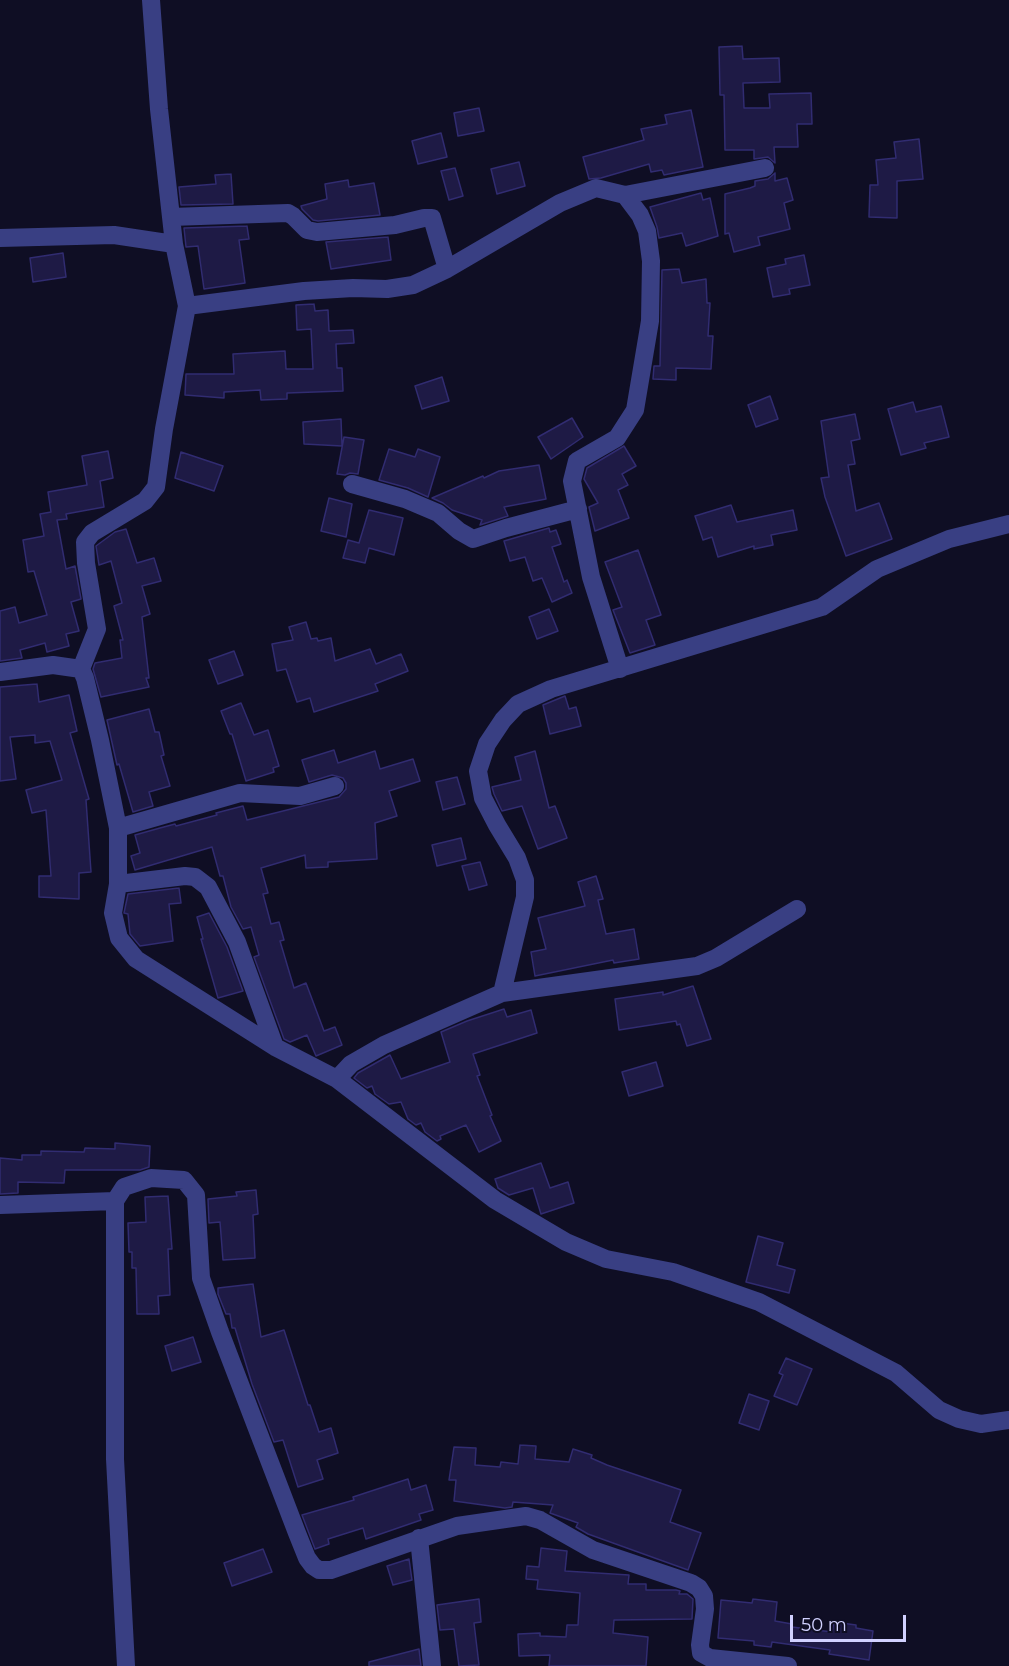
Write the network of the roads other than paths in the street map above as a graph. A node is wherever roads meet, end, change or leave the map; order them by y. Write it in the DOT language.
graph roads {
  1 [pos="151,0"];
  2 [pos="765,168"];
  3 [pos="625,195"];
  4 [pos="171,218"];
  5 [pos="0,238"];
  6 [pos="174,244"];
  7 [pos="447,269"];
  8 [pos="187,306"];
  9 [pos="352,484"];
  10 [pos="578,509"];
  11 [pos="1009,524"];
  12 [pos="81,669"];
  13 [pos="620,669"];
  14 [pos="0,672"];
  15 [pos="335,786"];
  16 [pos="118,828"];
  17 [pos="118,884"];
  18 [pos="797,909"];
  19 [pos="502,993"];
  20 [pos="275,1047"];
  21 [pos="337,1079"];
  22 [pos="115,1201"];
  23 [pos="0,1205"];
  24 [pos="1009,1420"];
  25 [pos="419,1538"];
  26 [pos="696,1660"];
  27 [pos="126,1666"];
  28 [pos="432,1666"];
  29 [pos="788,1666"];
  1 -- 4 [label="street"];
  2 -- 3 [label="street"];
  3 -- 7 [label="street"];
  3 -- 10 [label="street"];
  4 -- 6 [label="street"];
  4 -- 7 [label="street"];
  5 -- 6 [label="street"];
  6 -- 8 [label="street"];
  7 -- 8 [label="street"];
  8 -- 12 [label="street"];
  9 -- 10 [label="street"];
  10 -- 13 [label="street"];
  11 -- 13 [label="street"];
  12 -- 14 [label="street"];
  12 -- 16 [label="street"];
  13 -- 19 [label="street"];
  15 -- 16 [label="street"];
  16 -- 17 [label="street"];
  17 -- 20 [label="street"];
  17 -- 20 [label="street"];
  18 -- 19 [label="street"];
  19 -- 21 [label="street"];
  20 -- 21 [label="street"];
  21 -- 24 [label="street"];
  22 -- 23 [label="street"];
  22 -- 25 [label="street"];
  22 -- 27 [label="street"];
  25 -- 26 [label="street"];
  25 -- 28 [label="street"];
  26 -- 29 [label="street"];
}
